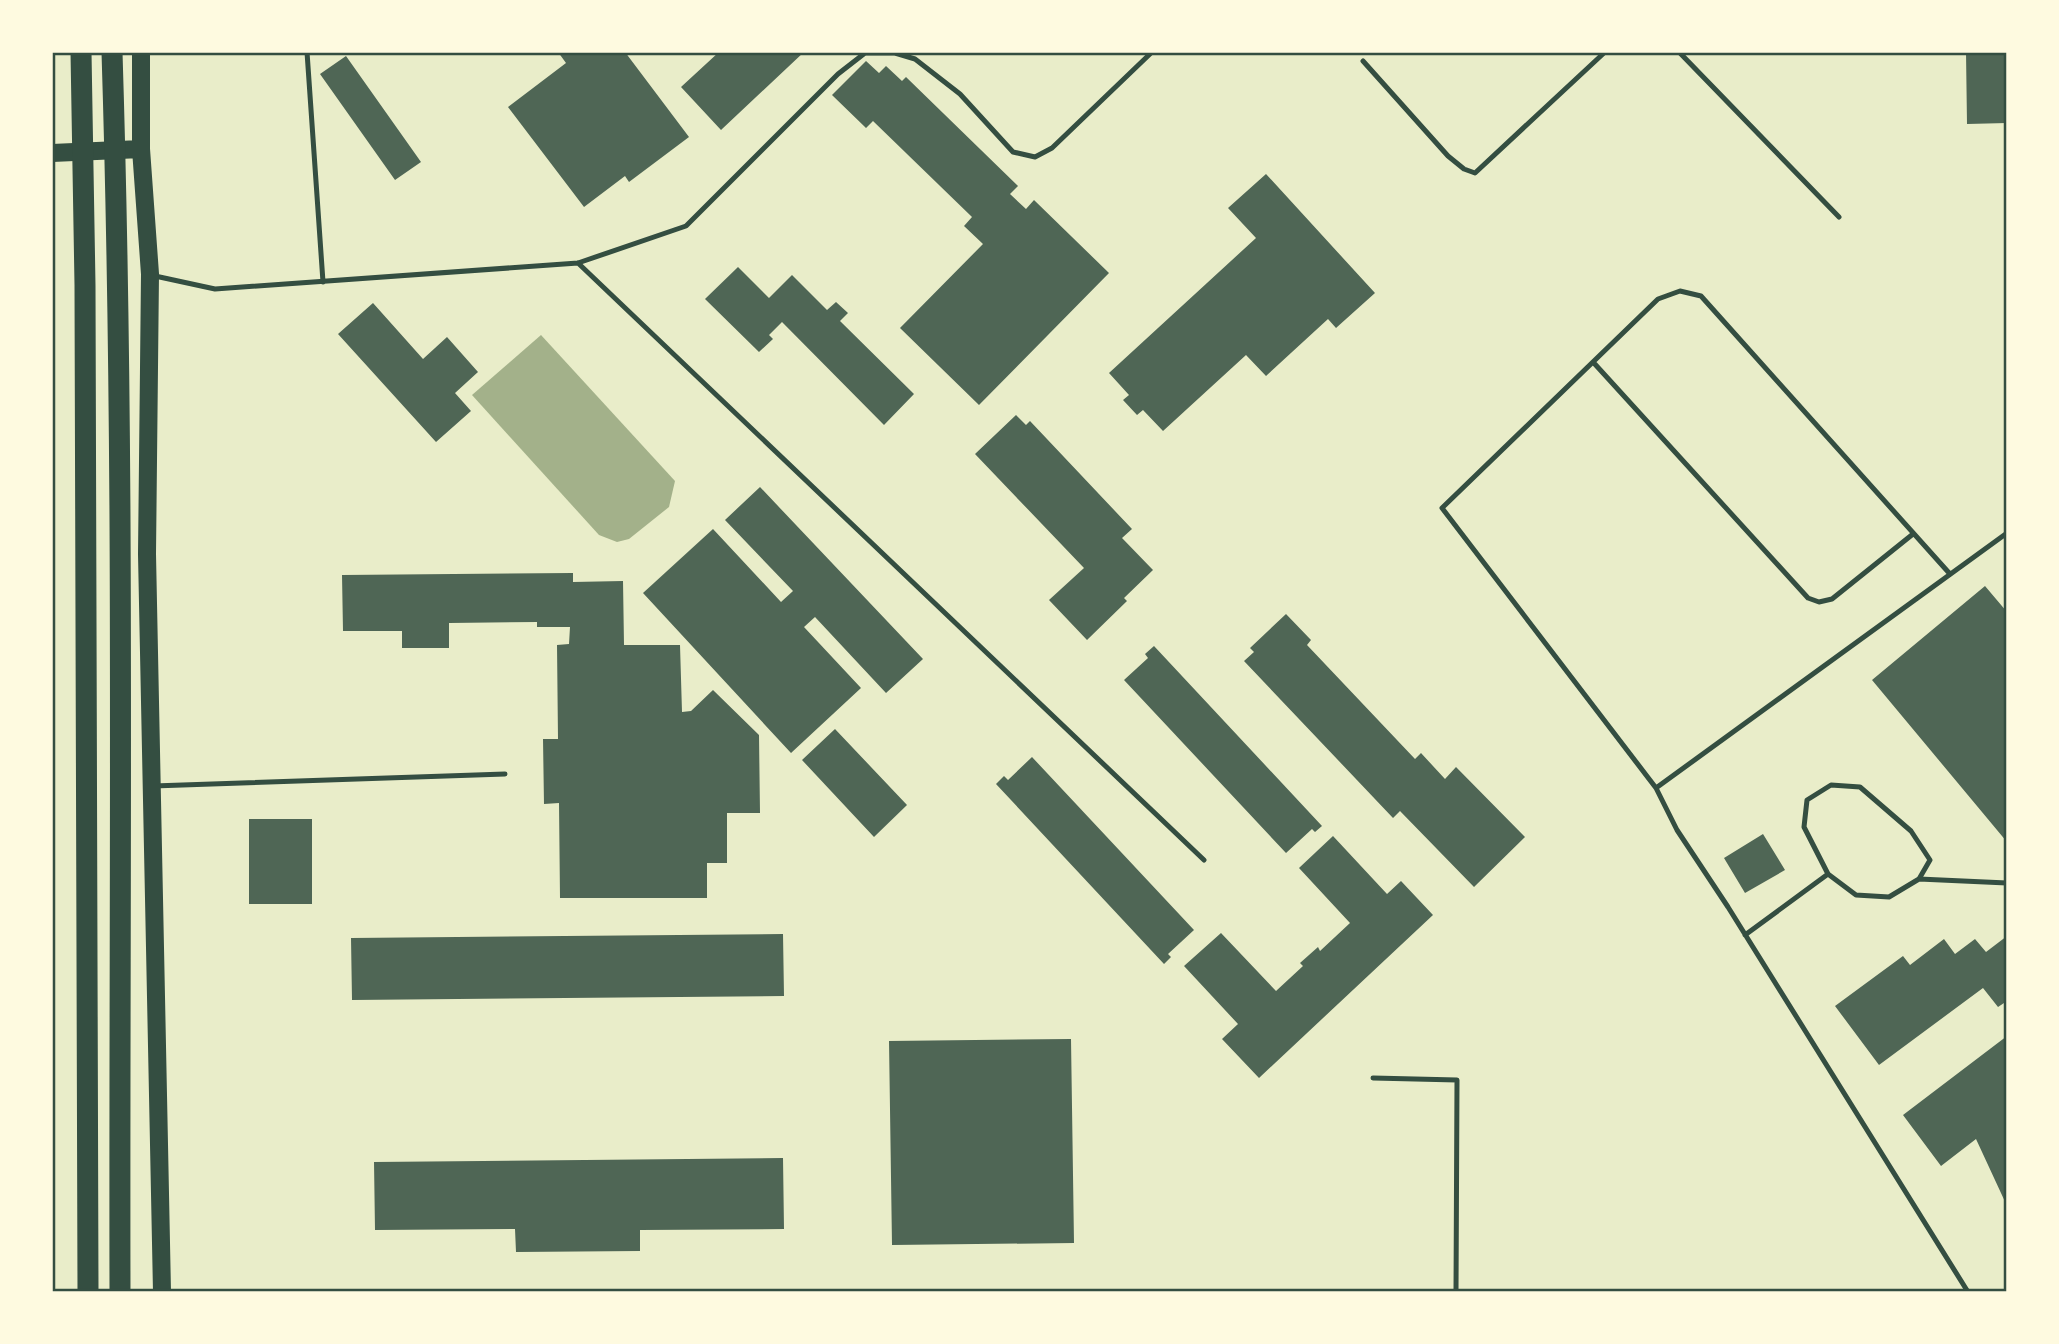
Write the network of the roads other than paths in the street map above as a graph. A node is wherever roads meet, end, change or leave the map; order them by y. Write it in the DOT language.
graph roads {
  1 [pos="81,52"];
  2 [pos="112,52"];
  3 [pos="141,52"];
  4 [pos="307,52"];
  5 [pos="1152,52"];
  6 [pos="1605,52"];
  7 [pos="1679,52"];
  8 [pos="1363,61"];
  9 [pos="141,149"];
  10 [pos="52,153"];
  11 [pos="1839,217"];
  12 [pos="578,263"];
  13 [pos="150,274"];
  14 [pos="323,282"];
  15 [pos="1592,362"];
  16 [pos="2007,533"];
  17 [pos="1913,534"];
  18 [pos="1950,575"];
  19 [pos="505,774"];
  20 [pos="150,786"];
  21 [pos="1656,788"];
  22 [pos="1204,860"];
  23 [pos="1828,874"];
  24 [pos="1919,879"];
  25 [pos="2007,883"];
  26 [pos="1745,935"];
  27 [pos="1373,1078"];
  28 [pos="88,1292"];
  29 [pos="120,1292"];
  30 [pos="162,1292"];
  31 [pos="1456,1292"];
  32 [pos="1968,1292"];
  1 -- 28 [label="highway"];
  2 -- 29 [label="highway"];
  3 -- 9 [label="main road"];
  4 -- 14 [label="lane"];
  5 -- 12 [label="lane"];
  6 -- 8 [label="lane"];
  7 -- 11 [label="lane"];
  9 -- 10 [label="main road"];
  9 -- 13 [label="main road"];
  12 -- 14 [label="lane"];
  12 -- 22 [label="lane"];
  13 -- 14 [label="lane"];
  13 -- 20 [label="main road"];
  15 -- 17 [label="lane"];
  15 -- 17 [label="lane"];
  15 -- 21 [label="lane"];
  16 -- 18 [label="lane"];
  17 -- 18 [label="lane"];
  18 -- 21 [label="lane"];
  19 -- 20 [label="lane"];
  20 -- 30 [label="main road"];
  21 -- 26 [label="lane"];
  23 -- 24 [label="lane"];
  23 -- 24 [label="lane"];
  23 -- 26 [label="lane"];
  24 -- 25 [label="lane"];
  26 -- 32 [label="lane"];
  27 -- 31 [label="lane"];
}
